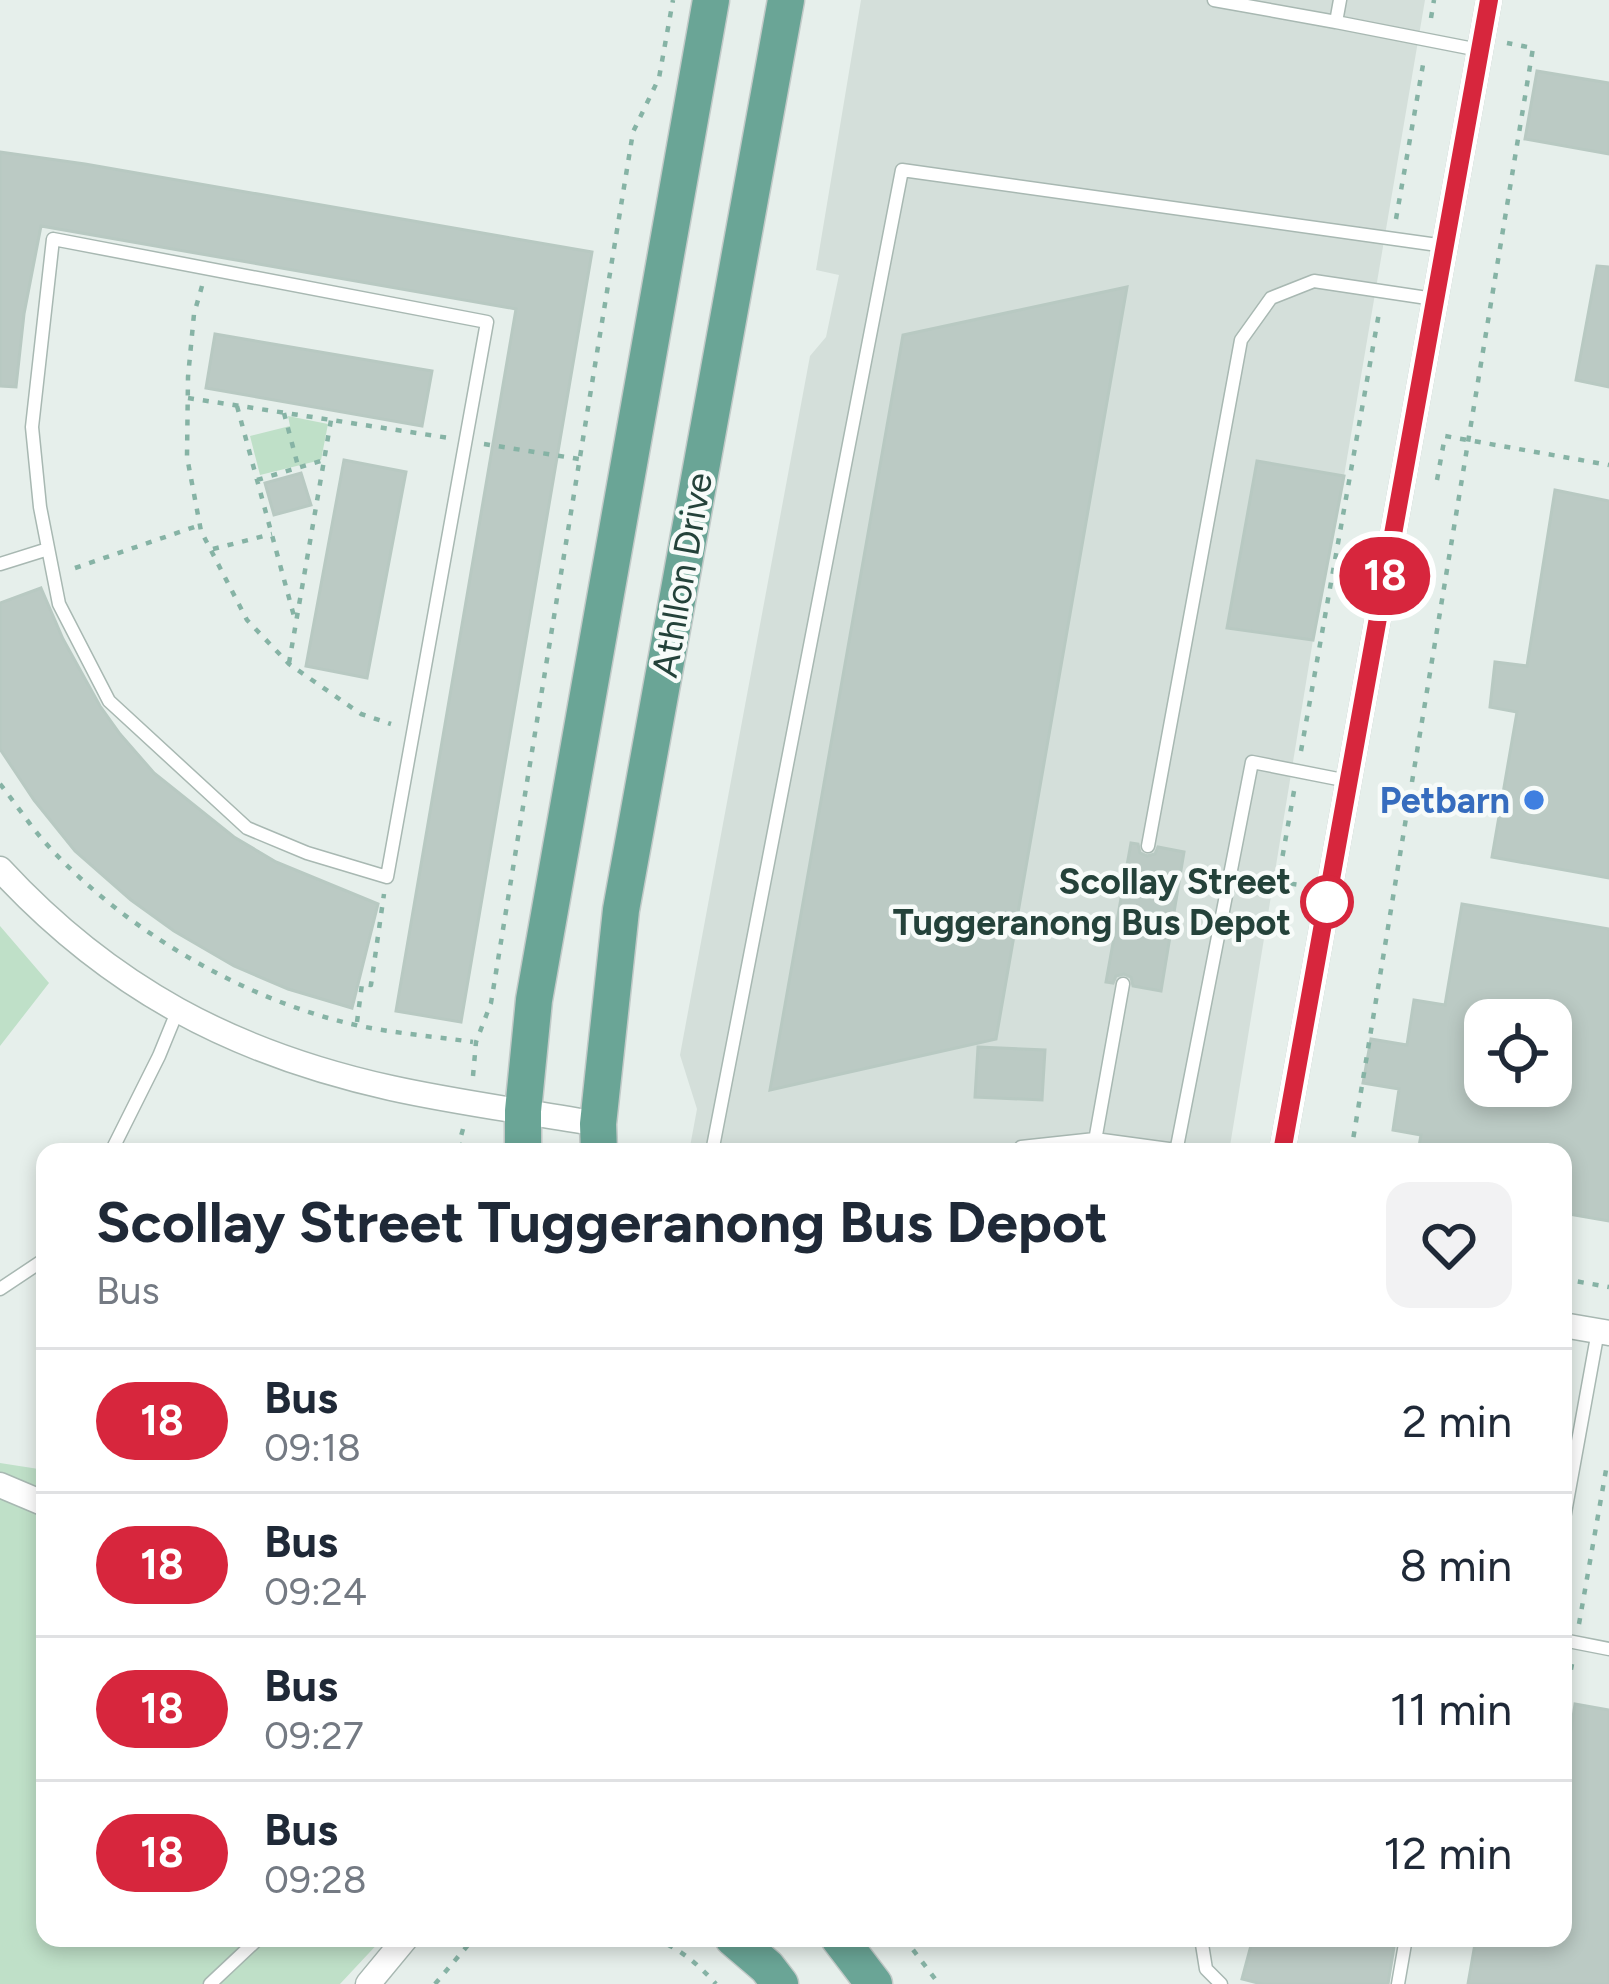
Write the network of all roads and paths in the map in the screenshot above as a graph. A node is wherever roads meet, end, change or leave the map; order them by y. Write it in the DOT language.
graph roads {
  1 [pos="673,0"];
  2 [pos="711,0"];
  3 [pos="787,0"];
  4 [pos="1214,0"];
  5 [pos="1340,0"];
  6 [pos="1435,0"];
  7 [pos="1489,0"];
  8 [pos="1336,22"];
  9 [pos="1428,40"];
  10 [pos="1533,48"];
  11 [pos="1480,50"];
  12 [pos="1392,238"];
  13 [pos="1445,246"];
  14 [pos="206,268"];
  15 [pos="1383,292"];
  16 [pos="1435,299"];
  17 [pos="188,398"];
  18 [pos="237,406"];
  19 [pos="284,413"];
  20 [pos="331,420"];
  21 [pos="1468,440"];
  22 [pos="466,441"];
  23 [pos="579,459"];
  24 [pos="324,460"];
  25 [pos="1609,465"];
  26 [pos="298,468"];
  27 [pos="257,480"];
  28 [pos="1437,480"];
  29 [pos="200,525"];
  30 [pos="272,534"];
  31 [pos="48,548"];
  32 [pos="211,550"];
  33 [pos="0,564"];
  34 [pos="53,575"];
  35 [pos="296,624"];
  36 [pos="289,664"];
  37 [pos="413,730"];
  38 [pos="1298,771"];
  39 [pos="1348,782"];
  40 [pos="0,784"];
  41 [pos="1148,846"];
  42 [pos="0,869"];
  43 [pos="387,877"];
  44 [pos="1329,888"];
  45 [pos="1123,985"];
  46 [pos="491,1004"];
  47 [pos="177,1012"];
  48 [pos="356,1024"];
  49 [pos="476,1042"];
  50 [pos="523,1111"];
  51 [pos="598,1138"];
  52 [pos="116,1143"];
  53 [pos="524,1143"];
  54 [pos="714,1143"];
  55 [pos="1094,1143"];
  56 [pos="1178,1143"];
  57 [pos="1284,1143"];
  58 [pos="1352,1143"];
  59 [pos="36,1265"];
  60 [pos="1572,1281"];
  61 [pos="1609,1287"];
  62 [pos="0,1289"];
  63 [pos="1572,1327"];
  64 [pos="1604,1332"];
  65 [pos="1606,1470"];
  66 [pos="1572,1481"];
  67 [pos="0,1485"];
  68 [pos="36,1500"];
  69 [pos="1572,1627"];
  70 [pos="1572,1642"];
  71 [pos="1609,1649"];
  72 [pos="249,1947"];
  73 [pos="397,1947"];
  74 [pos="466,1947"];
  75 [pos="676,1947"];
  76 [pos="744,1947"];
  77 [pos="846,1947"];
  78 [pos="911,1947"];
  79 [pos="1202,1947"];
  80 [pos="1404,1947"];
  81 [pos="210,1984"];
  82 [pos="368,1984"];
  83 [pos="435,1984"];
  84 [pos="716,1984"];
  85 [pos="780,1984"];
  86 [pos="874,1984"];
  87 [pos="938,1984"];
  88 [pos="1221,1984"];
  89 [pos="1398,1984"];
  1 -- 23 [label="path"];
  2 -- 50 [label="main road, Athllon Drive"];
  3 -- 51 [label="main road, Athllon Drive"];
  4 -- 8 [label="lane"];
  5 -- 8 [label="lane"];
  6 -- 9 [label="path"];
  7 -- 11 [label="street"];
  8 -- 9 [label="lane"];
  9 -- 11 [label="lane"];
  9 -- 12 [label="path"];
  10 -- 21 [label="path"];
  11 -- 13 [label="street"];
  12 -- 13 [label="lane"];
  12 -- 54 [label="lane"];
  13 -- 16 [label="street"];
  14 -- 17 [label="path"];
  14 -- 22 [label="lane"];
  14 -- 31 [label="lane"];
  15 -- 16 [label="lane"];
  15 -- 38 [label="path"];
  15 -- 41 [label="lane"];
  16 -- 39 [label="street"];
  17 -- 18 [label="path"];
  17 -- 29 [label="path"];
  18 -- 19 [label="path"];
  18 -- 27 [label="path"];
  19 -- 20 [label="path"];
  19 -- 26 [label="path"];
  20 -- 22 [label="path"];
  20 -- 24 [label="path"];
  21 -- 25 [label="path"];
  21 -- 28 [label="path"];
  21 -- 58 [label="path"];
  22 -- 23 [label="path"];
  22 -- 37 [label="lane"];
  23 -- 46 [label="path"];
  24 -- 26 [label="path"];
  24 -- 35 [label="path"];
  26 -- 27 [label="path"];
  27 -- 30 [label="path"];
  29 -- 32 [label="path"];
  29 -- 34 [label="path"];
  30 -- 32 [label="path"];
  30 -- 35 [label="path"];
  31 -- 33 [label="lane"];
  31 -- 34 [label="lane"];
  32 -- 36 [label="path"];
  34 -- 43 [label="lane"];
  35 -- 36 [label="path"];
  36 -- 37 [label="path"];
  37 -- 43 [label="lane"];
  38 -- 39 [label="lane"];
  38 -- 44 [label="path"];
  38 -- 56 [label="lane"];
  39 -- 44 [label="street"];
  40 -- 48 [label="path"];
  42 -- 47 [label="street"];
  43 -- 48 [label="path"];
  44 -- 57 [label="street"];
  45 -- 55 [label="lane"];
  47 -- 50 [label="street"];
  47 -- 52 [label="lane"];
  48 -- 49 [label="path"];
  50 -- 51 [label="street"];
  50 -- 53 [label="main road, Athllon Drive"];
  59 -- 62 [label="lane"];
  60 -- 61 [label="path"];
  63 -- 64 [label="street"];
  64 -- 66 [label="lane"];
  65 -- 69 [label="path"];
  67 -- 68 [label="street"];
  70 -- 71 [label="lane"];
  72 -- 81 [label="lane"];
  73 -- 82 [label="street"];
  74 -- 83 [label="path"];
  75 -- 84 [label="path"];
  76 -- 85 [label="main road"];
  77 -- 86 [label="main road"];
  78 -- 87 [label="path"];
  79 -- 88 [label="lane"];
  80 -- 89 [label="lane"];
}
